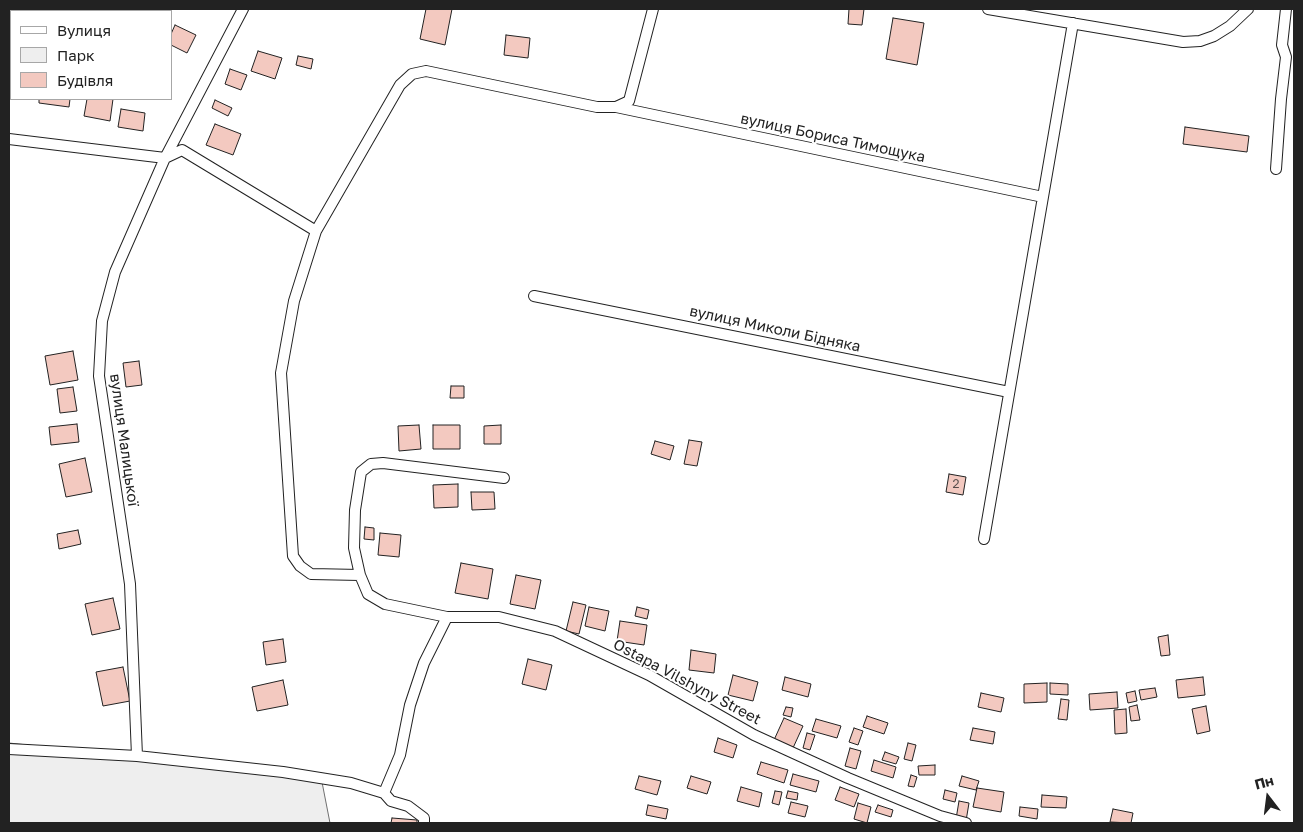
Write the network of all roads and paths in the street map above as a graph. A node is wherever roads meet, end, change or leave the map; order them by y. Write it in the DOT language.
graph roads {
  1 [pos="243,9"];
  2 [pos="653,9"];
  3 [pos="988,9"];
  4 [pos="1248,9"];
  5 [pos="1286,9"];
  6 [pos="1073,23"];
  7 [pos="1290,59"];
  8 [pos="616,107"];
  9 [pos="9,139"];
  10 [pos="165,158"];
  11 [pos="1276,169"];
  12 [pos="1043,198"];
  13 [pos="316,231"];
  14 [pos="534,296"];
  15 [pos="1009,392"];
  16 [pos="504,478"];
  17 [pos="984,539"];
  18 [pos="360,575"];
  19 [pos="447,617"];
  20 [pos="9,748"];
  21 [pos="137,756"];
  22 [pos="384,792"];
  23 [pos="424,823"];
  24 [pos="966,823"];
  1 -- 10 [label="street, вулиця Малицької"];
  2 -- 8 [label="street"];
  3 -- 6 [label="street"];
  4 -- 6 [label="street"];
  5 -- 7 [label="street"];
  6 -- 12 [label="street"];
  7 -- 11 [label="street"];
  8 -- 12 [label="street, вулиця Бориса Тимощука"];
  8 -- 13 [label="street, вулиця Бориса Тимощука"];
  9 -- 10 [label="street"];
  10 -- 13 [label="street"];
  10 -- 21 [label="street, вулиця Малицької"];
  12 -- 15 [label="street"];
  13 -- 18 [label="street, вулиця Бориса Тимощука"];
  14 -- 15 [label="street, вулиця Миколи Бідняка"];
  15 -- 17 [label="street"];
  16 -- 18 [label="street"];
  18 -- 19 [label="street, Ostapa Vilshyny Street"];
  19 -- 22 [label="street"];
  19 -- 24 [label="street, Ostapa Vilshyny Street"];
  20 -- 21 [label="street"];
  21 -- 22 [label="street"];
  22 -- 23 [label="street"];
}
